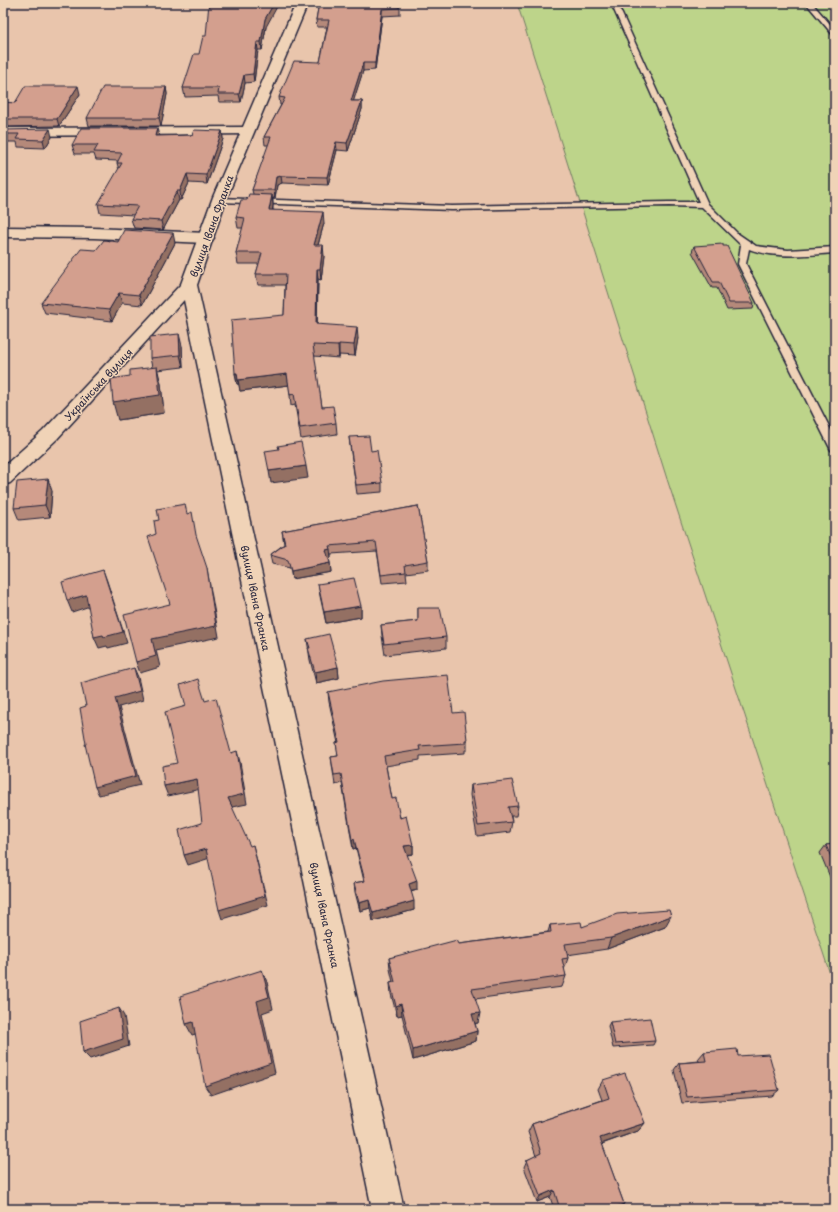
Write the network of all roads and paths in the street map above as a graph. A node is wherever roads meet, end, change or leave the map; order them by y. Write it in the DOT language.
graph roads {
  1 [pos="302,3"];
  2 [pos="614,3"];
  3 [pos="809,3"];
  4 [pos="835,34"];
  5 [pos="247,131"];
  6 [pos="3,132"];
  7 [pos="219,200"];
  8 [pos="704,205"];
  9 [pos="3,232"];
  10 [pos="206,238"];
  11 [pos="745,244"];
  12 [pos="835,250"];
  13 [pos="189,285"];
  14 [pos="835,448"];
  15 [pos="3,478"];
  16 [pos="388,1209"];
  1 -- 5 [label="street, вулиця Івана Франка"];
  2 -- 8 [label="lane"];
  3 -- 4 [label="lane"];
  5 -- 6 [label="street"];
  5 -- 7 [label="street, вулиця Івана Франка"];
  7 -- 8 [label="lane"];
  7 -- 10 [label="street, вулиця Івана Франка"];
  8 -- 11 [label="lane"];
  9 -- 10 [label="street"];
  10 -- 13 [label="street, вулиця Івана Франка"];
  11 -- 12 [label="lane"];
  11 -- 14 [label="lane"];
  13 -- 15 [label="street, Українська вулиця"];
  13 -- 16 [label="street, вулиця Івана Франка"];
}
